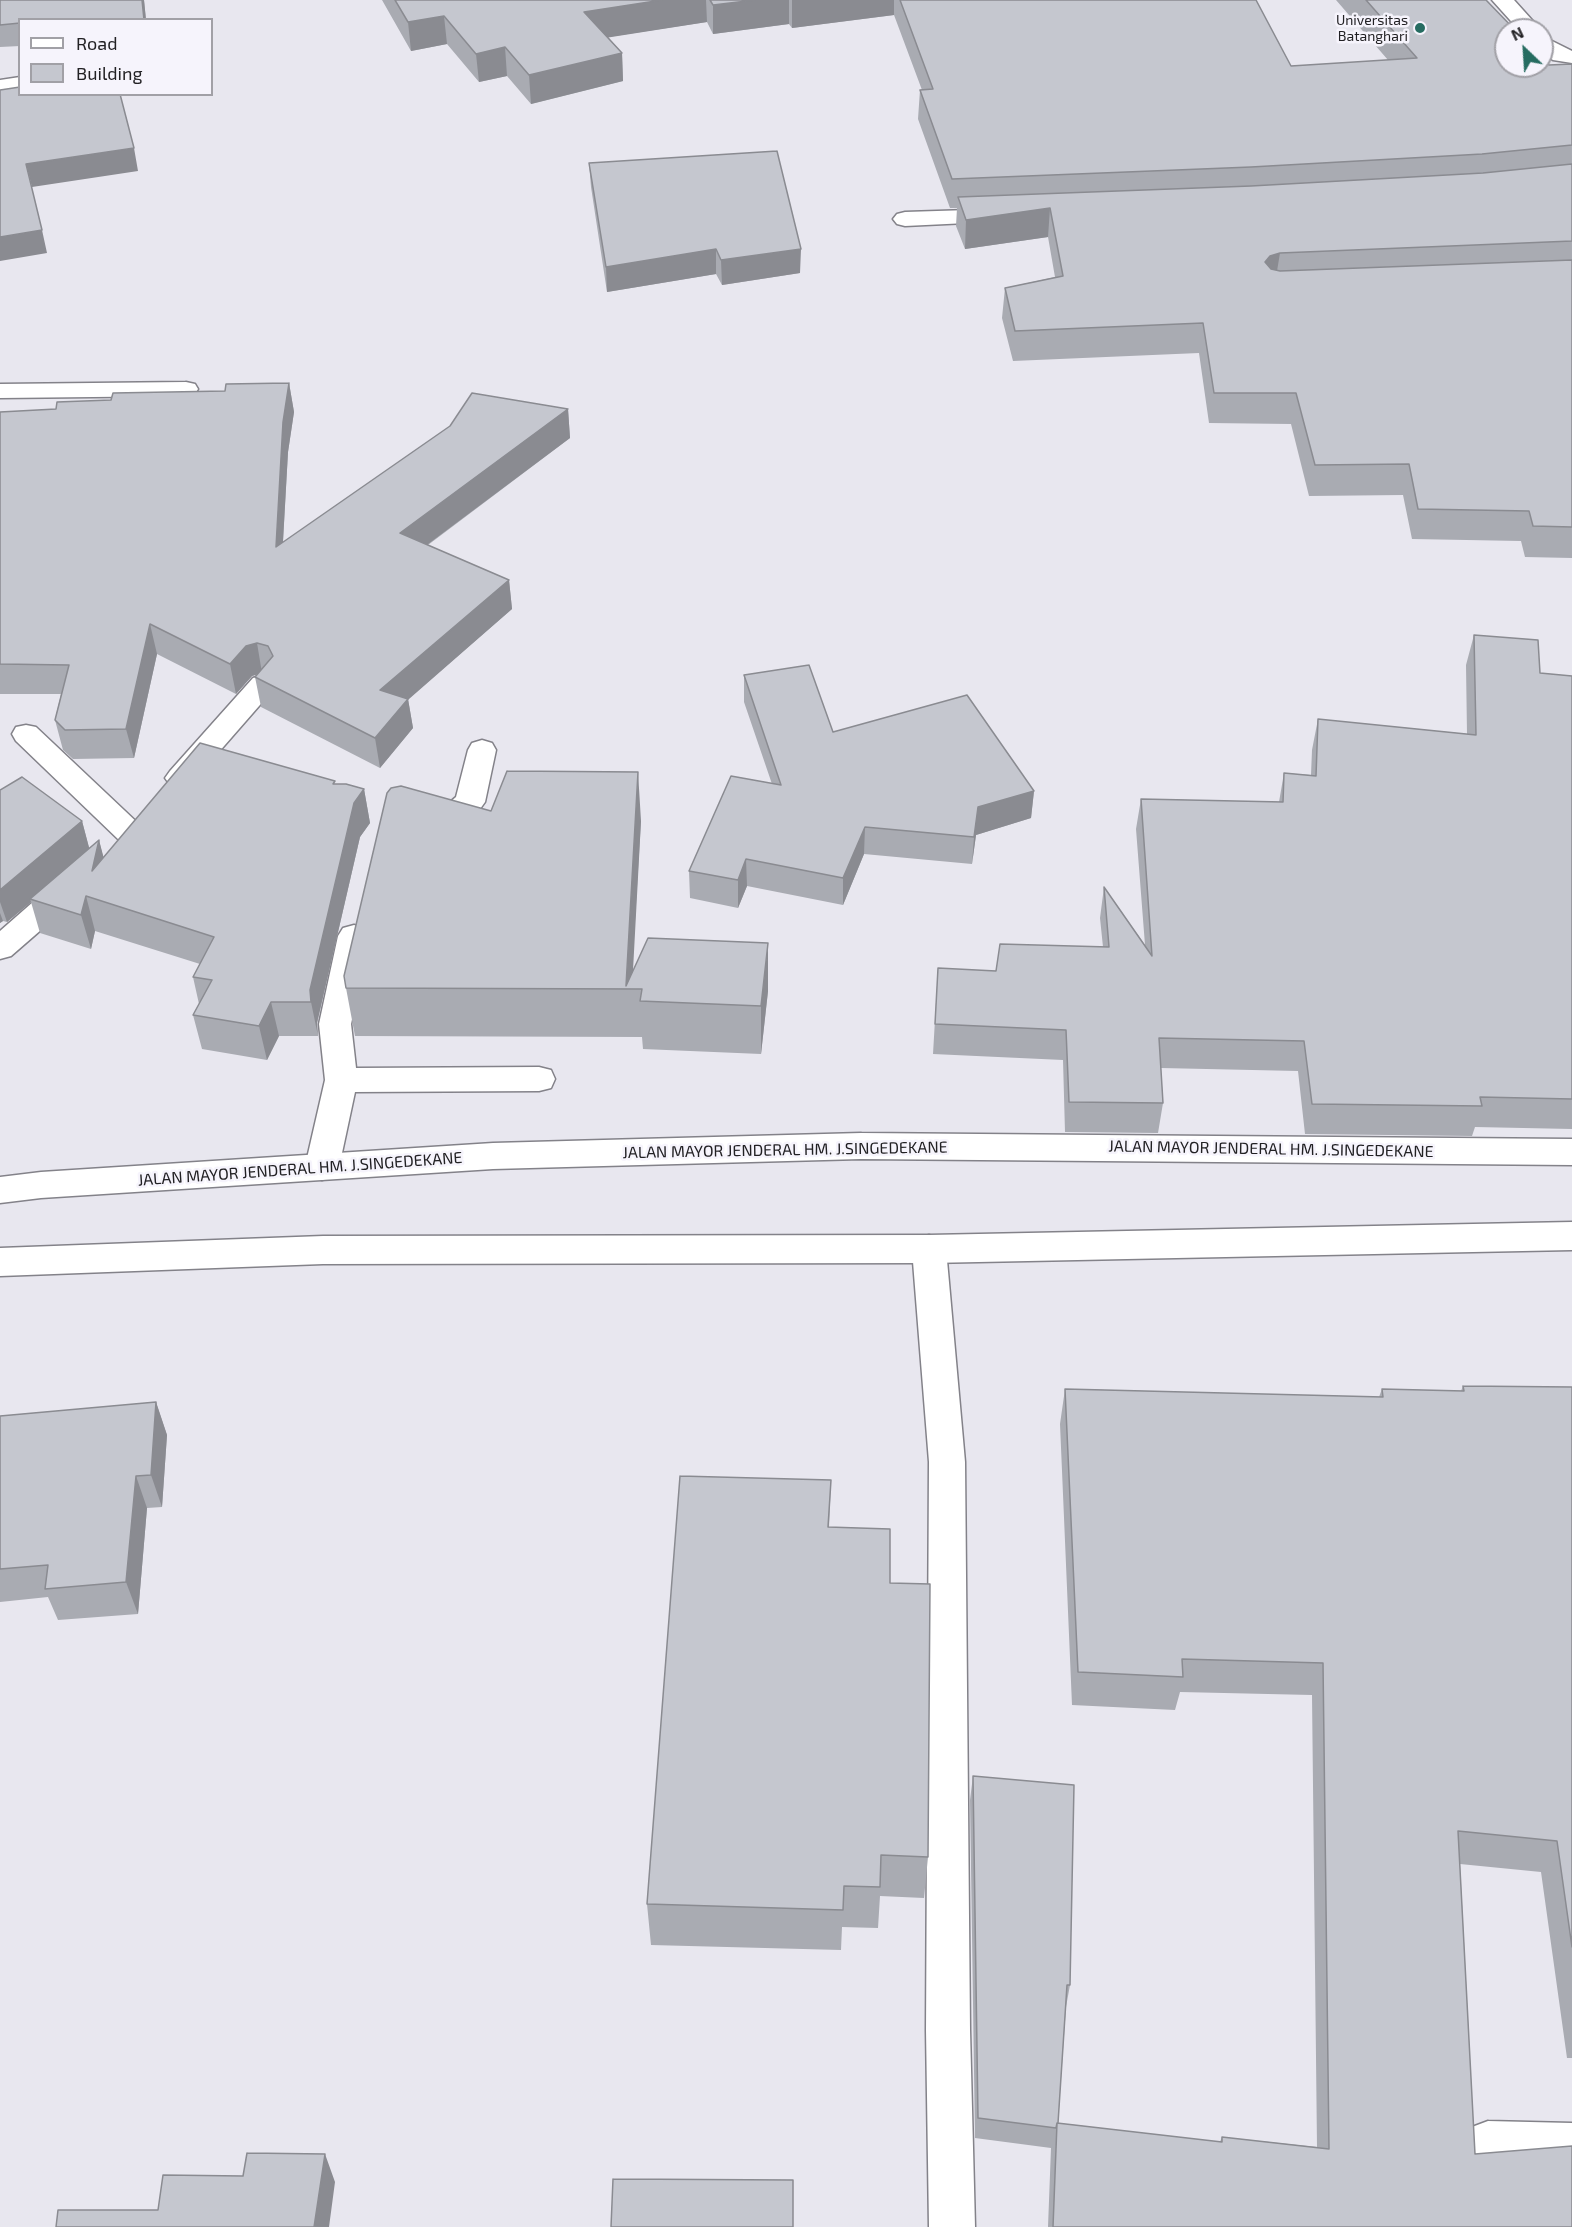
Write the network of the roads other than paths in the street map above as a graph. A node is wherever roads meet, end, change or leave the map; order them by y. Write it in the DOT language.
graph roads {
  1 [pos="1502,0"];
  2 [pos="1519,18"];
  3 [pos="1554,51"];
  4 [pos="1572,57"];
  5 [pos="18,83"];
  6 [pos="0,86"];
  7 [pos="1023,215"];
  8 [pos="905,219"];
  9 [pos="186,389"];
  10 [pos="0,392"];
  11 [pos="263,684"];
  12 [pos="26,734"];
  13 [pos="482,750"];
  14 [pos="396,823"];
  15 [pos="87,872"];
  16 [pos="361,908"];
  17 [pos="0,948"];
  18 [pos="538,1079"];
  19 [pos="341,1080"];
  20 [pos="1572,1152"];
  21 [pos="322,1167"];
  22 [pos="0,1190"];
  23 [pos="1572,1236"];
  24 [pos="929,1249"];
  25 [pos="0,1262"];
  26 [pos="1488,2143"];
  27 [pos="1572,2145"];
  28 [pos="952,2227"];
  1 -- 2 [label="main road"];
  3 -- 4 [label="main road"];
  5 -- 6 [label="main road"];
  7 -- 8 [label="main road"];
  9 -- 10 [label="main road"];
  11 -- 12 [label="main road"];
  13 -- 14 [label="main road"];
  15 -- 17 [label="main road"];
  16 -- 19 [label="main road"];
  18 -- 19 [label="main road"];
  19 -- 21 [label="main road"];
  20 -- 21 [label="main road, JALAN MAYOR JENDERAL HM. J.SINGEDEKANE"];
  21 -- 22 [label="main road, JALAN MAYOR JENDERAL HM. J.SINGEDEKANE"];
  23 -- 24 [label="main road"];
  24 -- 25 [label="main road"];
  24 -- 28 [label="main road"];
  26 -- 27 [label="main road"];
}
